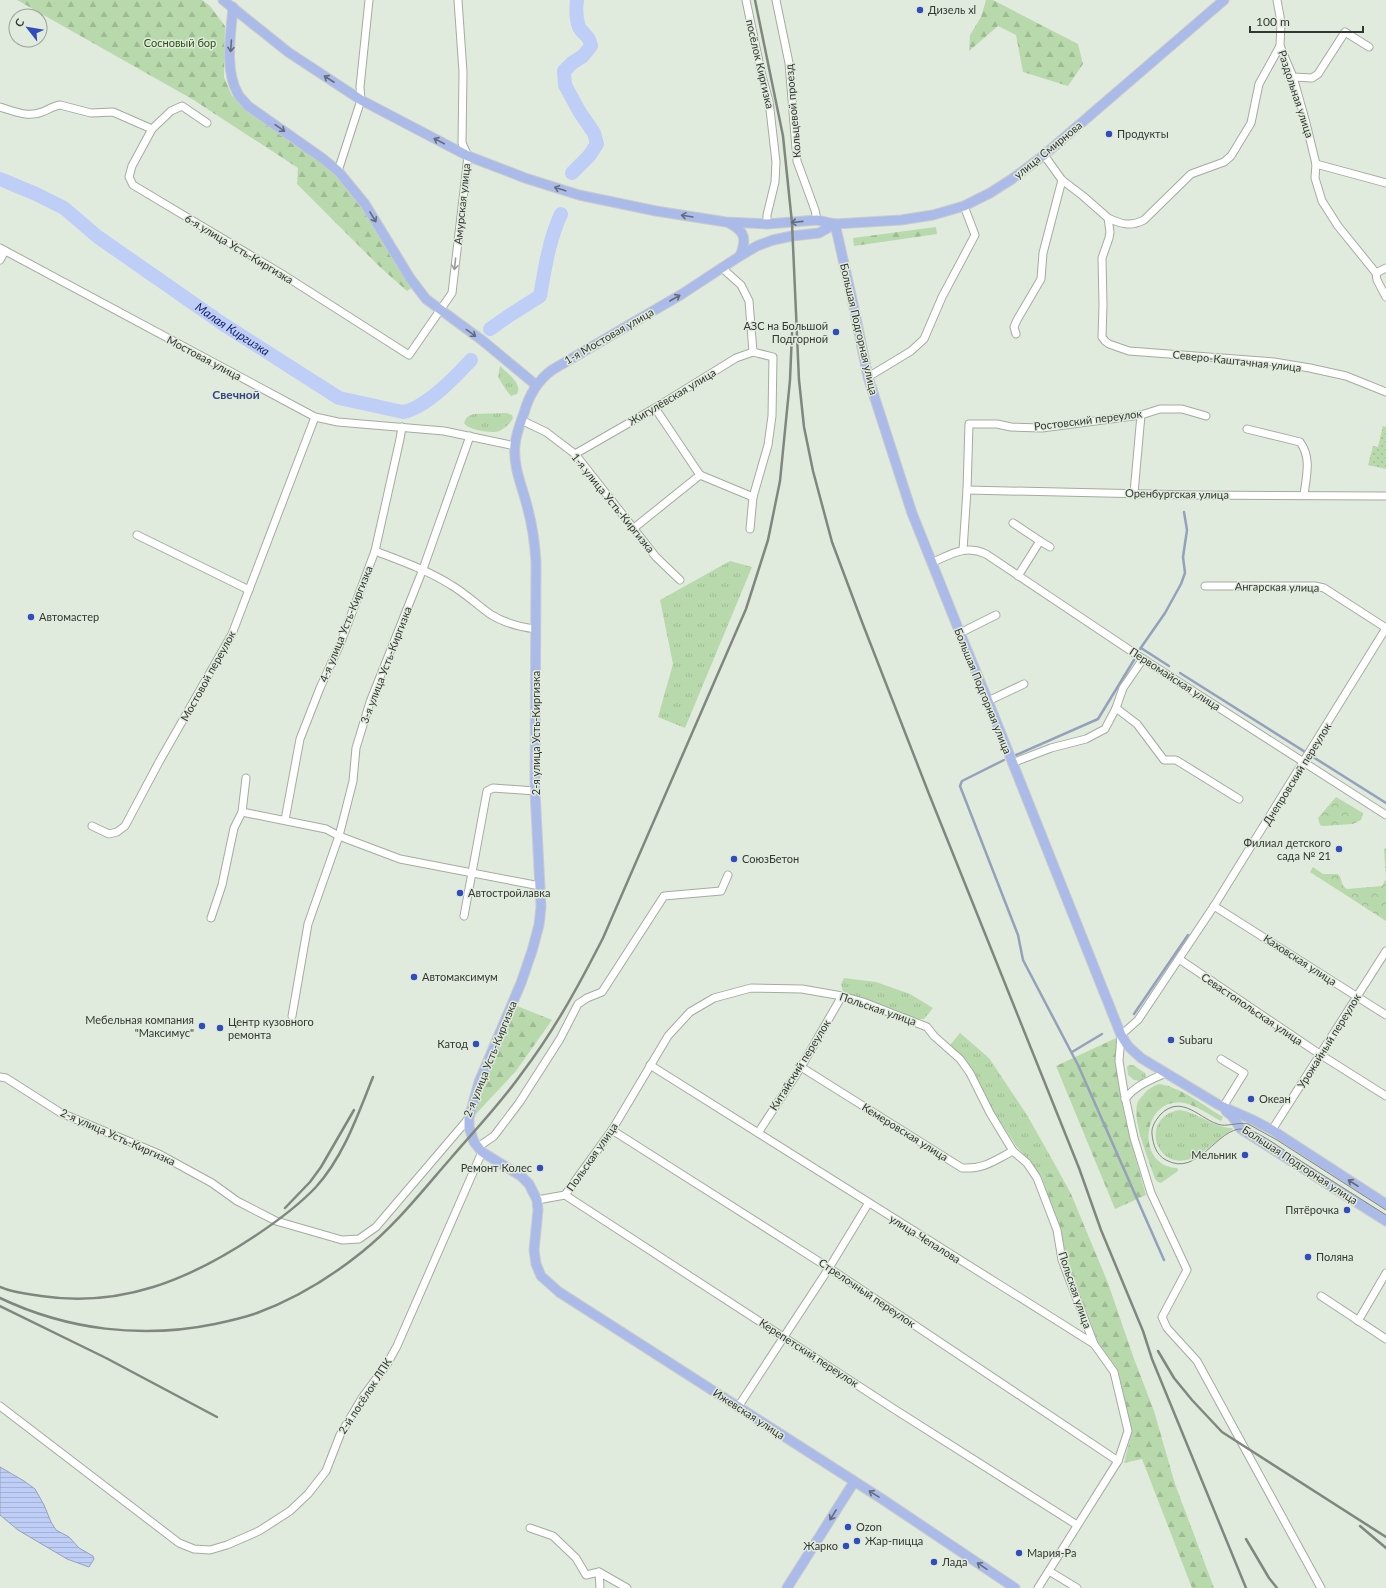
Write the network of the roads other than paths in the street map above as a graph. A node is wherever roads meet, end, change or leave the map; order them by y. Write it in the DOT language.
graph roads {
  1 [pos="223,0"];
  2 [pos="369,0"];
  3 [pos="458,0"];
  4 [pos="746,0"];
  5 [pos="776,0"];
  6 [pos="1224,0"];
  7 [pos="1277,0"];
  8 [pos="233,4"];
  9 [pos="1280,46"];
  10 [pos="1369,46"];
  11 [pos="1293,77"];
  12 [pos="361,100"];
  13 [pos="0,107"];
  14 [pos="207,123"];
  15 [pos="152,129"];
  16 [pos="1044,155"];
  17 [pos="468,156"];
  18 [pos="1316,164"];
  19 [pos="338,171"];
  20 [pos="1062,180"];
  21 [pos="1386,183"];
  22 [pos="964,206"];
  23 [pos="1108,218"];
  24 [pos="817,220"];
  25 [pos="726,222"];
  26 [pos="767,224"];
  27 [pos="835,224"];
  28 [pos="3,250"];
  29 [pos="740,256"];
  30 [pos="0,260"];
  31 [pos="722,268"];
  32 [pos="1386,268"];
  33 [pos="1376,272"];
  34 [pos="1386,297"];
  35 [pos="440,310"];
  36 [pos="1016,334"];
  37 [pos="753,352"];
  38 [pos="868,377"];
  39 [pos="536,385"];
  40 [pos="1386,392"];
  41 [pos="655,408"];
  42 [pos="1141,415"];
  43 [pos="1206,416"];
  44 [pos="315,417"];
  45 [pos="521,420"];
  46 [pos="402,427"];
  47 [pos="1247,429"];
  48 [pos="470,436"];
  49 [pos="515,446"];
  50 [pos="575,454"];
  51 [pos="700,476"];
  52 [pos="967,490"];
  53 [pos="1134,493"];
  54 [pos="1304,495"];
  55 [pos="1386,496"];
  56 [pos="753,497"];
  57 [pos="1013,524"];
  58 [pos="634,528"];
  59 [pos="750,529"];
  60 [pos="137,535"];
  61 [pos="1040,541"];
  62 [pos="1050,547"];
  63 [pos="963,550"];
  64 [pos="375,551"];
  65 [pos="931,563"];
  66 [pos="423,569"];
  67 [pos="1018,576"];
  68 [pos="680,580"];
  69 [pos="1205,586"];
  70 [pos="249,590"];
  71 [pos="996,615"];
  72 [pos="1386,628"];
  73 [pos="536,629"];
  74 [pos="960,633"];
  75 [pos="1143,658"];
  76 [pos="1024,684"];
  77 [pos="988,700"];
  78 [pos="1116,708"];
  79 [pos="1305,762"];
  80 [pos="1012,763"];
  81 [pos="246,778"];
  82 [pos="535,791"];
  83 [pos="1239,799"];
  84 [pos="242,812"];
  85 [pos="1386,815"];
  86 [pos="285,820"];
  87 [pos="92,826"];
  88 [pos="339,836"];
  89 [pos="472,874"];
  90 [pos="728,875"];
  91 [pos="540,886"];
  92 [pos="1214,906"];
  93 [pos="464,916"];
  94 [pos="211,918"];
  95 [pos="1386,951"];
  96 [pos="1179,959"];
  97 [pos="842,996"];
  98 [pos="1357,997"];
  99 [pos="1386,1015"];
  100 [pos="292,1016"];
  101 [pos="1121,1035"];
  102 [pos="1321,1055"];
  103 [pos="1221,1059"];
  104 [pos="650,1066"];
  105 [pos="801,1067"];
  106 [pos="1166,1073"];
  107 [pos="0,1077"];
  108 [pos="1386,1096"];
  109 [pos="1125,1099"];
  110 [pos="1221,1106"];
  111 [pos="469,1118"];
  112 [pos="1251,1119"];
  113 [pos="1241,1129"];
  114 [pos="612,1130"];
  115 [pos="1272,1130"];
  116 [pos="758,1133"];
  117 [pos="480,1150"];
  118 [pos="1013,1150"];
  119 [pos="565,1195"];
  120 [pos="537,1200"];
  121 [pos="868,1204"];
  122 [pos="1386,1204"];
  123 [pos="1386,1221"];
  124 [pos="829,1268"];
  125 [pos="1386,1273"];
  126 [pos="1321,1296"];
  127 [pos="1358,1321"];
  128 [pos="783,1337"];
  129 [pos="1386,1339"];
  130 [pos="1094,1344"];
  131 [pos="0,1406"];
  132 [pos="738,1407"];
  133 [pos="1118,1461"];
  134 [pos="854,1482"];
  135 [pos="1077,1525"];
  136 [pos="530,1528"];
  137 [pos="1048,1571"];
  138 [pos="599,1572"];
  139 [pos="600,1588"];
  140 [pos="627,1588"];
  141 [pos="788,1588"];
  142 [pos="1014,1588"];
  143 [pos="1038,1588"];
  144 [pos="1077,1588"];
  145 [pos="1321,1588"];
  1 -- 8 [label="main road"];
  2 -- 12 [label="street"];
  3 -- 17 [label="street, Амурская улица"];
  4 -- 26 [label="street, посёлок Киргизка"];
  5 -- 24 [label="street, Кольцевой проезд"];
  6 -- 16 [label="main road, улица Смирнова"];
  7 -- 9 [label="street, Раздольная улица"];
  12 -- 8 [label="main road, one-way"];
  8 -- 19 [label="main road, one-way"];
  9 -- 11 [label="street, Раздольная улица"];
  9 -- 23 [label="street"];
  10 -- 11 [label="street"];
  11 -- 18 [label="street, Раздольная улица"];
  17 -- 12 [label="main road, one-way"];
  12 -- 19 [label="street"];
  13 -- 15 [label="street"];
  14 -- 15 [label="street, 6-я улица Усть-Киргизка"];
  15 -- 35 [label="street, 6-я улица Усть-Киргизка"];
  16 -- 20 [label="street"];
  16 -- 22 [label="main road, улица Смирнова"];
  25 -- 17 [label="main road, one-way"];
  17 -- 35 [label="street, Амурская улица, one-way"];
  18 -- 21 [label="street"];
  18 -- 33 [label="street, Раздольная улица"];
  19 -- 35 [label="main road, one-way"];
  20 -- 23 [label="street"];
  20 -- 36 [label="street"];
  22 -- 27 [label="main road, улица Смирнова"];
  22 -- 38 [label="street"];
  23 -- 40 [label="street, Северо-Каштачная улица"];
  24 -- 26 [label="main road, one-way"];
  24 -- 27 [label="main road"];
  25 -- 26 [label="main road"];
  25 -- 29 [label="main road"];
  27 -- 29 [label="main road, 1-я Мостовая улица"];
  27 -- 38 [label="main road, Большая Подгорная улица"];
  28 -- 30 [label="street"];
  28 -- 44 [label="street, Мостовая улица"];
  29 -- 31 [label="main road, 1-я Мостовая улица"];
  31 -- 37 [label="street"];
  39 -- 31 [label="main road, 1-я Мостовая улица, one-way"];
  32 -- 33 [label="street"];
  33 -- 34 [label="street"];
  35 -- 39 [label="main road, one-way"];
  37 -- 41 [label="street, Жигулёвская улица"];
  37 -- 56 [label="street"];
  38 -- 65 [label="main road, Большая Подгорная улица"];
  39 -- 45 [label="main road, 1-я Мостовая улица"];
  41 -- 50 [label="street, Жигулёвская улица"];
  41 -- 51 [label="street"];
  42 -- 43 [label="street, Ростовский переулок"];
  42 -- 52 [label="street, Ростовский переулок"];
  42 -- 53 [label="street"];
  44 -- 46 [label="street, Мостовая улица"];
  44 -- 70 [label="street, Мостовой переулок"];
  45 -- 49 [label="main road, 1-я Мостовая улица"];
  45 -- 50 [label="street, 1-я улица Усть-Киргизка"];
  46 -- 48 [label="street, Мостовая улица"];
  46 -- 64 [label="street, 4-я улица Усть-Киргизка"];
  47 -- 54 [label="street"];
  48 -- 49 [label="street, Мостовая улица"];
  48 -- 66 [label="street, 3-я улица Усть-Киргизка"];
  49 -- 73 [label="main road, 2-я улица Усть-Киргизка"];
  50 -- 58 [label="street, 1-я улица Усть-Киргизка"];
  51 -- 56 [label="street"];
  51 -- 58 [label="street"];
  52 -- 53 [label="street, Оренбургская улица"];
  52 -- 63 [label="street"];
  53 -- 54 [label="street, Оренбургская улица"];
  54 -- 55 [label="street, Оренбургская улица"];
  56 -- 59 [label="street"];
  57 -- 61 [label="street"];
  58 -- 68 [label="street, 1-я улица Усть-Киргизка"];
  60 -- 70 [label="street"];
  61 -- 62 [label="street"];
  61 -- 67 [label="street"];
  63 -- 65 [label="street"];
  63 -- 67 [label="street, Первомайская улица"];
  64 -- 66 [label="street"];
  64 -- 86 [label="street, 4-я улица Усть-Киргизка"];
  65 -- 74 [label="main road, Большая Подгорная улица"];
  66 -- 73 [label="street"];
  66 -- 88 [label="street, 3-я улица Усть-Киргизка"];
  67 -- 75 [label="street, Первомайская улица"];
  69 -- 72 [label="street, Ангарская улица"];
  70 -- 87 [label="street, Мостовой переулок"];
  71 -- 74 [label="street"];
  72 -- 79 [label="street, Днепровский переулок"];
  73 -- 82 [label="main road, 2-я улица Усть-Киргизка"];
  74 -- 77 [label="main road, Большая Подгорная улица"];
  75 -- 78 [label="street"];
  75 -- 79 [label="street, Первомайская улица"];
  76 -- 77 [label="street"];
  77 -- 80 [label="main road, Большая Подгорная улица"];
  78 -- 80 [label="street"];
  78 -- 83 [label="street"];
  79 -- 85 [label="street, Первомайская улица"];
  79 -- 92 [label="street, Днепровский переулок"];
  80 -- 101 [label="main road, Большая Подгорная улица"];
  81 -- 84 [label="street"];
  82 -- 89 [label="street"];
  82 -- 91 [label="main road, 2-я улица Усть-Киргизка"];
  84 -- 86 [label="street"];
  84 -- 94 [label="street"];
  86 -- 88 [label="street"];
  88 -- 89 [label="street"];
  88 -- 100 [label="street, 3-я улица Усть-Киргизка"];
  89 -- 91 [label="street"];
  89 -- 93 [label="street"];
  90 -- 117 [label="street"];
  91 -- 111 [label="main road, 2-я улица Усть-Киргизка"];
  92 -- 96 [label="street, Днепровский переулок"];
  92 -- 98 [label="street, Каховская улица"];
  95 -- 98 [label="street, Урожайный переулок"];
  96 -- 101 [label="street, Днепровский переулок"];
  96 -- 102 [label="street, Севастопольская улица"];
  97 -- 104 [label="street, Польская улица"];
  97 -- 105 [label="street, Китайский переулок"];
  97 -- 118 [label="street, Польская улица"];
  98 -- 99 [label="street, Каховская улица"];
  98 -- 102 [label="street, Урожайный переулок"];
  101 -- 106 [label="main road, Большая Подгорная улица"];
  101 -- 109 [label="street"];
  102 -- 108 [label="street, Севастопольская улица"];
  102 -- 115 [label="street, Урожайный переулок"];
  103 -- 110 [label="street"];
  104 -- 114 [label="street, Польская улица"];
  104 -- 116 [label="street, улица Чепалова"];
  105 -- 116 [label="street, Китайский переулок"];
  105 -- 118 [label="street, Кемеровская улица"];
  106 -- 109 [label="street"];
  106 -- 110 [label="main road, Большая Подгорная улица"];
  107 -- 111 [label="street, 2-я улица Усть-Киргизка"];
  109 -- 145 [label="street"];
  110 -- 112 [label="main road, Большая Подгорная улица"];
  110 -- 113 [label="main road, Большая Подгорная улица"];
  111 -- 117 [label="main road"];
  112 -- 113 [label="main road"];
  112 -- 115 [label="main road, Большая Подгорная улица"];
  113 -- 123 [label="main road, Большая Подгорная улица"];
  114 -- 119 [label="street, Польская улица"];
  114 -- 124 [label="street, Стрелочный переулок"];
  122 -- 115 [label="main road, Большая Подгорная улица, one-way"];
  116 -- 121 [label="street, улица Чепалова"];
  117 -- 120 [label="main road"];
  117 -- 131 [label="street, 2-й посёлок ЛПК"];
  118 -- 130 [label="street, Польская улица"];
  119 -- 120 [label="street"];
  119 -- 128 [label="street, Керепетский переулок"];
  120 -- 132 [label="main road, Ижевская улица"];
  121 -- 124 [label="street"];
  121 -- 130 [label="street, улица Чепалова"];
  124 -- 128 [label="street"];
  124 -- 133 [label="street, Стрелочный переулок"];
  125 -- 127 [label="street"];
  126 -- 127 [label="street"];
  127 -- 129 [label="street"];
  128 -- 132 [label="street"];
  128 -- 135 [label="street, Керепетский переулок"];
  130 -- 133 [label="street, улица Чепалова"];
  132 -- 134 [label="main road, Ижевская улица"];
  133 -- 135 [label="street, улица Чепалова"];
  134 -- 141 [label="main road, one-way"];
  142 -- 134 [label="main road, Ижевская улица, one-way"];
  135 -- 137 [label="street, улица Чепалова"];
  136 -- 138 [label="street"];
  137 -- 143 [label="street, улица Чепалова"];
  137 -- 144 [label="street"];
  138 -- 139 [label="street"];
  138 -- 140 [label="street"];
}
